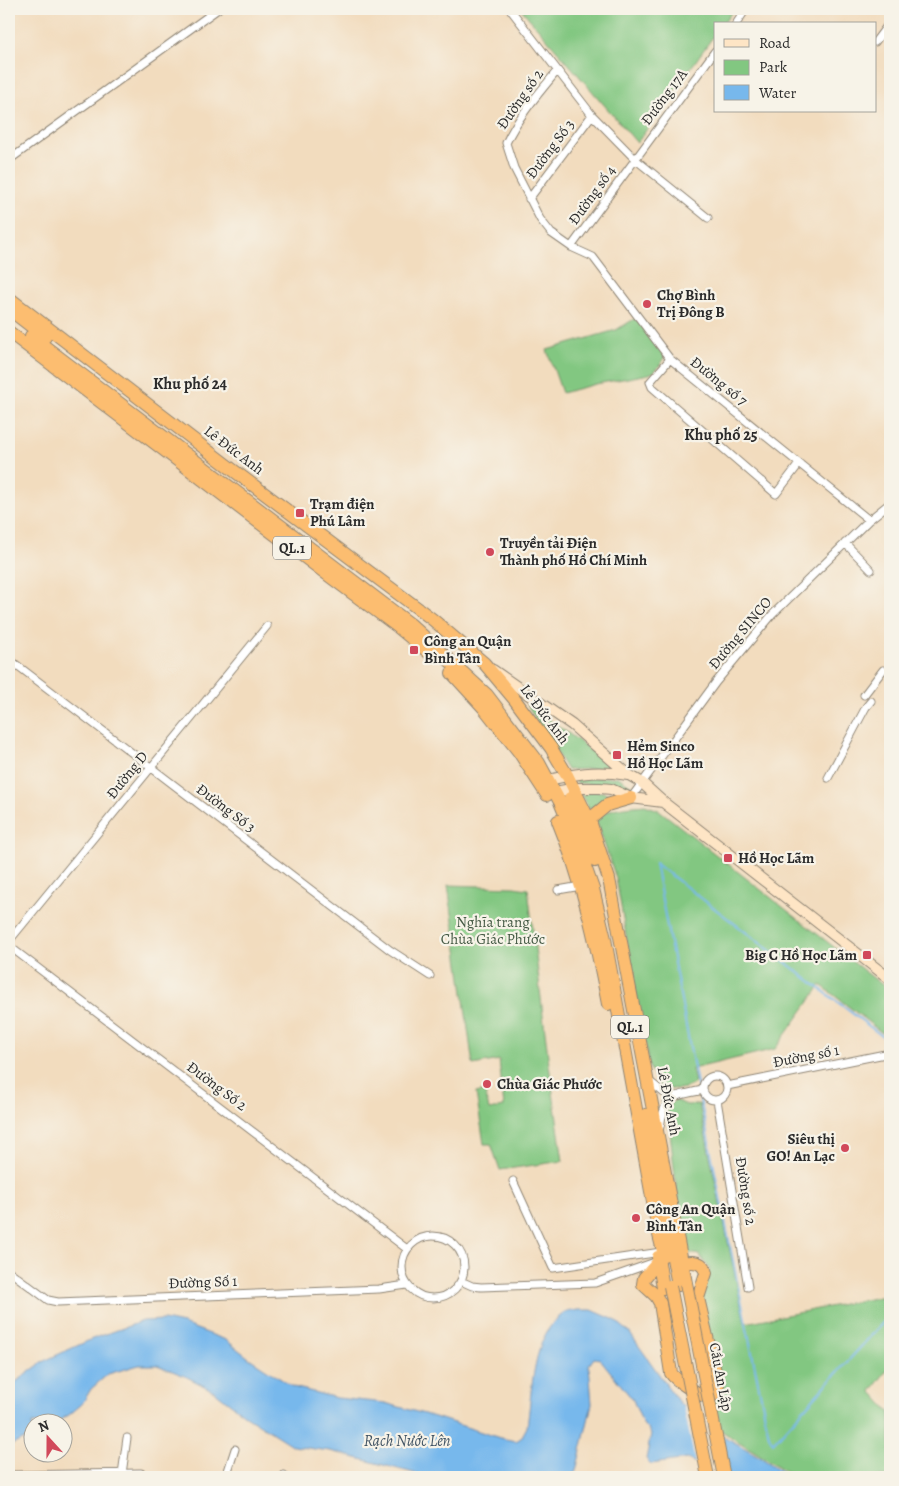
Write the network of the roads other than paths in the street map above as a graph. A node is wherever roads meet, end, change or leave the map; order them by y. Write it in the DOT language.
graph roads {
  1 [pos="218,9"];
  2 [pos="510,9"];
  3 [pos="746,9"];
  4 [pos="737,22"];
  5 [pos="890,22"];
  6 [pos="876,41"];
  7 [pos="714,52"];
  8 [pos="557,71"];
  9 [pos="592,115"];
  10 [pos="635,159"];
  11 [pos="9,160"];
  12 [pos="530,199"];
  13 [pos="708,218"];
  14 [pos="571,247"];
  15 [pos="9,298"];
  16 [pos="9,310"];
  17 [pos="9,319"];
  18 [pos="9,332"];
  19 [pos="670,359"];
  20 [pos="799,464"];
  21 [pos="890,503"];
  22 [pos="868,520"];
  23 [pos="845,543"];
  24 [pos="871,570"];
  25 [pos="267,626"];
  26 [pos="9,659"];
  27 [pos="480,663"];
  28 [pos="882,670"];
  29 [pos="864,695"];
  30 [pos="871,701"];
  31 [pos="151,768"];
  32 [pos="629,775"];
  33 [pos="828,778"];
  34 [pos="641,782"];
  35 [pos="557,785"];
  36 [pos="631,798"];
  37 [pos="663,802"];
  38 [pos="586,822"];
  39 [pos="581,886"];
  40 [pos="558,890"];
  41 [pos="9,941"];
  42 [pos="9,946"];
  43 [pos="430,976"];
  44 [pos="890,979"];
  45 [pos="890,1053"];
  46 [pos="648,1080"];
  47 [pos="727,1086"];
  48 [pos="703,1090"];
  49 [pos="676,1096"];
  50 [pos="717,1100"];
  51 [pos="659,1134"];
  52 [pos="642,1144"];
  53 [pos="513,1181"];
  54 [pos="407,1249"];
  55 [pos="661,1256"];
  56 [pos="682,1262"];
  57 [pos="9,1271"];
  58 [pos="461,1281"];
  59 [pos="407,1285"];
  60 [pos="674,1285"];
  61 [pos="748,1287"];
  62 [pos="127,1438"];
  63 [pos="235,1449"];
  64 [pos="122,1474"];
  65 [pos="9,1475"];
  66 [pos="71,1476"];
  67 [pos="82,1476"];
  68 [pos="148,1477"];
  69 [pos="226,1477"];
  70 [pos="701,1477"];
  71 [pos="708,1477"];
  72 [pos="716,1477"];
  73 [pos="724,1477"];
  1 -- 11 [label="street"];
  2 -- 8 [label="street"];
  3 -- 4 [label="street"];
  5 -- 6 [label="street"];
  7 -- 10 [label="street, Đường 17A"];
  8 -- 9 [label="street"];
  8 -- 12 [label="street, Đường số 2"];
  9 -- 10 [label="street"];
  9 -- 12 [label="street, Đường Số 3"];
  10 -- 13 [label="street"];
  10 -- 14 [label="street, Đường số 4"];
  12 -- 14 [label="street, Đường số 7"];
  14 -- 19 [label="street, Đường số 7"];
  15 -- 27 [label="highway, Lê Đức Anh / QL.1"];
  16 -- 27 [label="highway, Lê Đức Anh / QL.1"];
  17 -- 35 [label="highway, Lê Đức Anh / QL.1"];
  18 -- 35 [label="highway, Lê Đức Anh / QL.1"];
  19 -- 20 [label="street, Đường số 7"];
  19 -- 20 [label="street"];
  20 -- 22 [label="street, Đường số 7"];
  21 -- 22 [label="street, Đường SINCO"];
  22 -- 23 [label="street, Đường SINCO"];
  23 -- 24 [label="street"];
  23 -- 34 [label="street, Đường SINCO"];
  25 -- 31 [label="street, Đường D"];
  26 -- 31 [label="street, Đường Số 3"];
  27 -- 32 [label="main road"];
  27 -- 35 [label="highway, Lê Đức Anh / QL.1"];
  28 -- 29 [label="street"];
  30 -- 33 [label="street"];
  31 -- 41 [label="street, Đường D"];
  31 -- 43 [label="street, Đường Số 3"];
  32 -- 34 [label="main road"];
  32 -- 35 [label="main road"];
  34 -- 36 [label="street, Đường SINCO"];
  34 -- 37 [label="main road"];
  35 -- 36 [label="main road"];
  35 -- 38 [label="highway, Lê Đức Anh / QL.1"];
  35 -- 39 [label="highway, Lê Đức Anh / QL.1"];
  35 -- 52 [label="highway, Lê Đức Anh / QL.1"];
  36 -- 37 [label="main road"];
  36 -- 38 [label="highway"];
  37 -- 44 [label="main road"];
  38 -- 46 [label="highway, Lê Đức Anh / QL.1"];
  38 -- 60 [label="highway, Lê Đức Anh / QL.1"];
  39 -- 40 [label="street"];
  39 -- 52 [label="highway, Lê Đức Anh / QL.1"];
  42 -- 54 [label="street, Đường Số 2"];
  45 -- 47 [label="street, Đường số 1"];
  46 -- 49 [label="street"];
  46 -- 51 [label="highway, Lê Đức Anh / QL.1"];
  47 -- 48 [label="street"];
  47 -- 50 [label="street"];
  48 -- 49 [label="street"];
  48 -- 50 [label="street"];
  49 -- 51 [label="street"];
  50 -- 61 [label="street, Đường số 2"];
  51 -- 56 [label="highway, Lê Đức Anh / QL.1"];
  52 -- 55 [label="highway, Lê Đức Anh / QL.1"];
  53 -- 55 [label="street"];
  54 -- 58 [label="street"];
  54 -- 59 [label="street"];
  55 -- 56 [label="highway"];
  55 -- 58 [label="street"];
  55 -- 60 [label="highway, Lê Đức Anh / QL.1"];
  56 -- 60 [label="highway, Lê Đức Anh / QL.1"];
  57 -- 59 [label="street, Đường Số 1"];
  58 -- 59 [label="street"];
  60 -- 70 [label="highway, QL.1"];
  60 -- 71 [label="highway, QL.1, bridge"];
  60 -- 72 [label="highway, Cầu An Lập / QL.1"];
  60 -- 73 [label="highway, Cầu An Lập / QL.1, bridge"];
  62 -- 64 [label="street"];
  63 -- 69 [label="street"];
  64 -- 67 [label="street"];
  64 -- 68 [label="street"];
  65 -- 66 [label="street"];
  66 -- 67 [label="street"];
}
